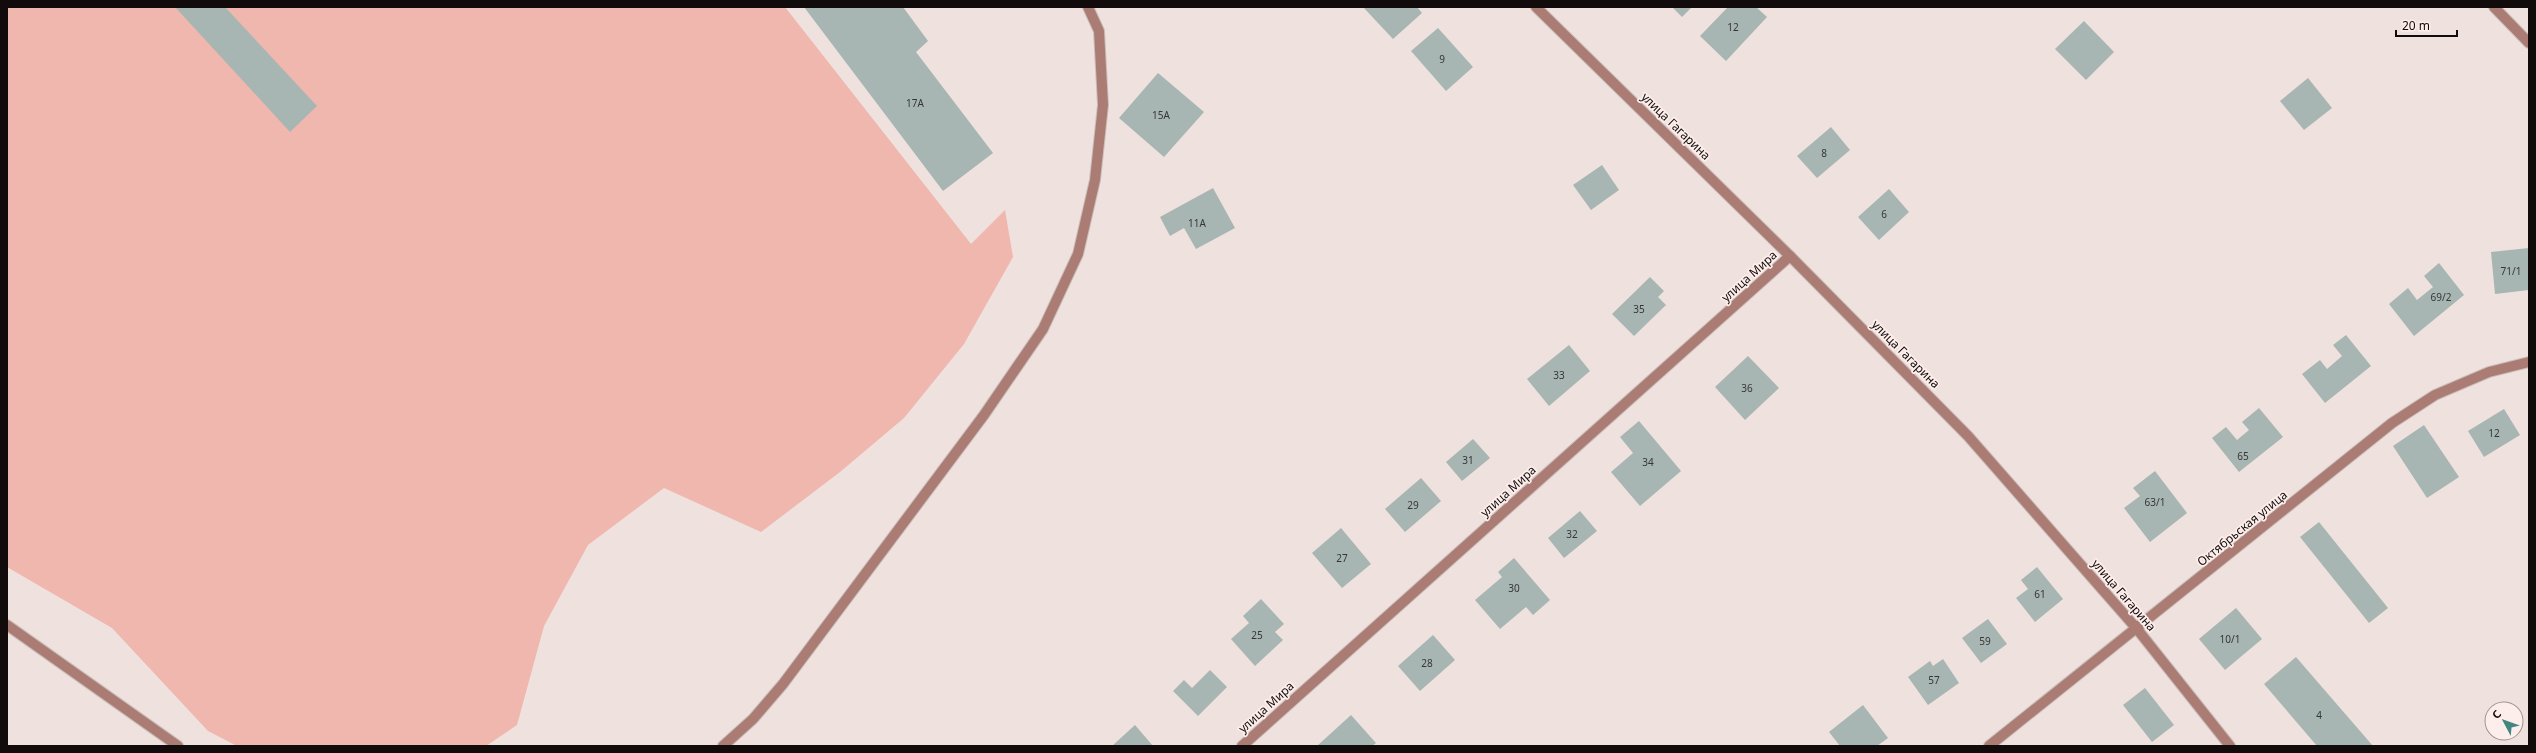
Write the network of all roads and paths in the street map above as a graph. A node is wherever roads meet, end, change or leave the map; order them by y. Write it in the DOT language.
graph roads {
  1 [pos="1088,7"];
  2 [pos="1536,7"];
  3 [pos="2494,7"];
  4 [pos="2529,43"];
  5 [pos="1790,256"];
  6 [pos="2529,362"];
  7 [pos="7,625"];
  8 [pos="2137,629"];
  9 [pos="178,746"];
  10 [pos="723,746"];
  11 [pos="1242,746"];
  12 [pos="1990,746"];
  13 [pos="2230,746"];
  1 -- 10 [label="street"];
  2 -- 5 [label="street, улица Гагарина"];
  3 -- 4 [label="street"];
  5 -- 8 [label="street, улица Гагарина"];
  5 -- 11 [label="street, улица Мира"];
  6 -- 8 [label="street, Октябрьская улица"];
  7 -- 9 [label="street"];
  8 -- 12 [label="street, Октябрьская улица"];
  8 -- 13 [label="street, улица Гагарина"];
}
